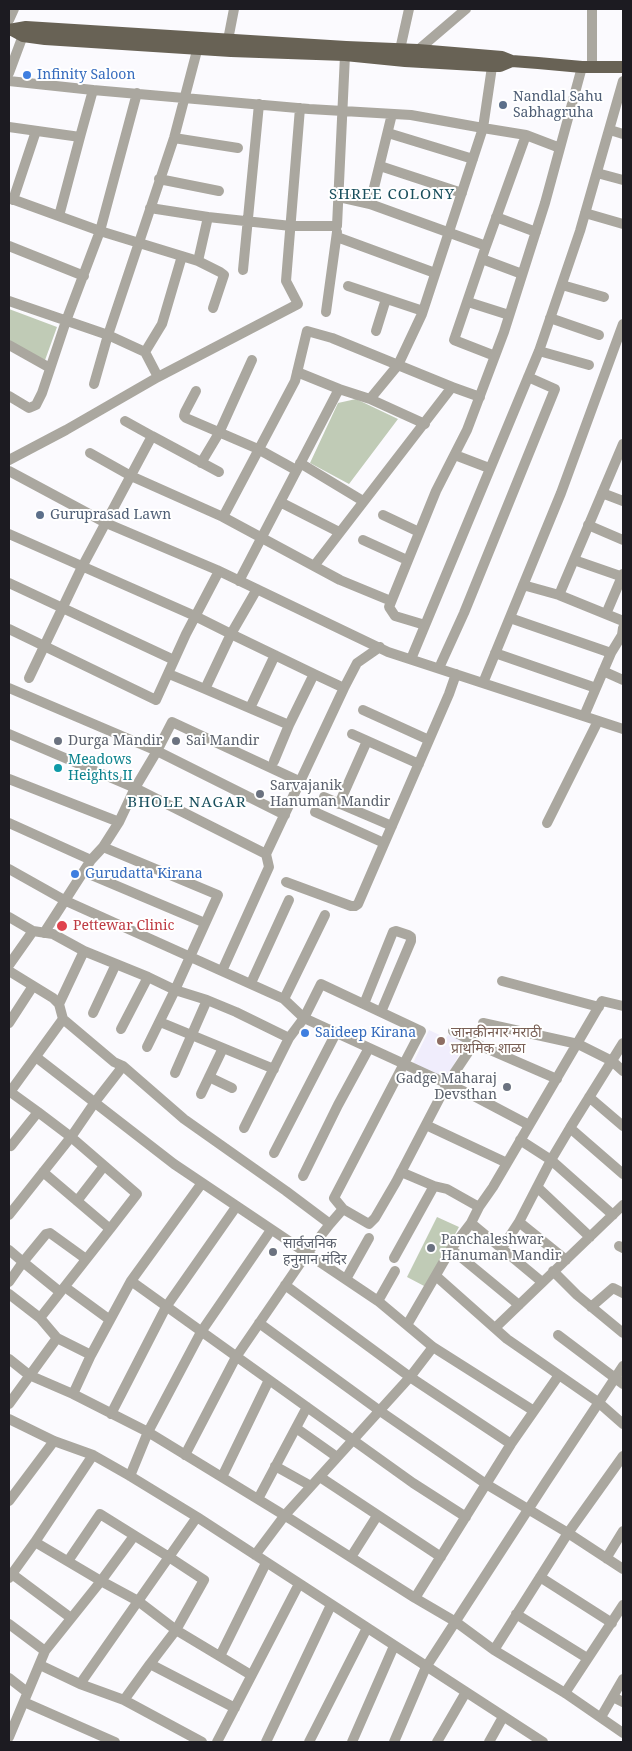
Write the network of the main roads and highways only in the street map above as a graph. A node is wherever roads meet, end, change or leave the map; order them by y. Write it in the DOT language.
graph roads {
  1 [pos="16,29"];
  2 [pos="227,45"];
  3 [pos="399,55"];
  4 [pos="493,61"];
  5 [pos="623,67"];
  1 -- 2 [label="main road"];
  2 -- 3 [label="main road"];
  2 -- 3 [label="main road"];
  3 -- 4 [label="main road"];
  3 -- 4 [label="main road"];
  4 -- 5 [label="main road"];
}
